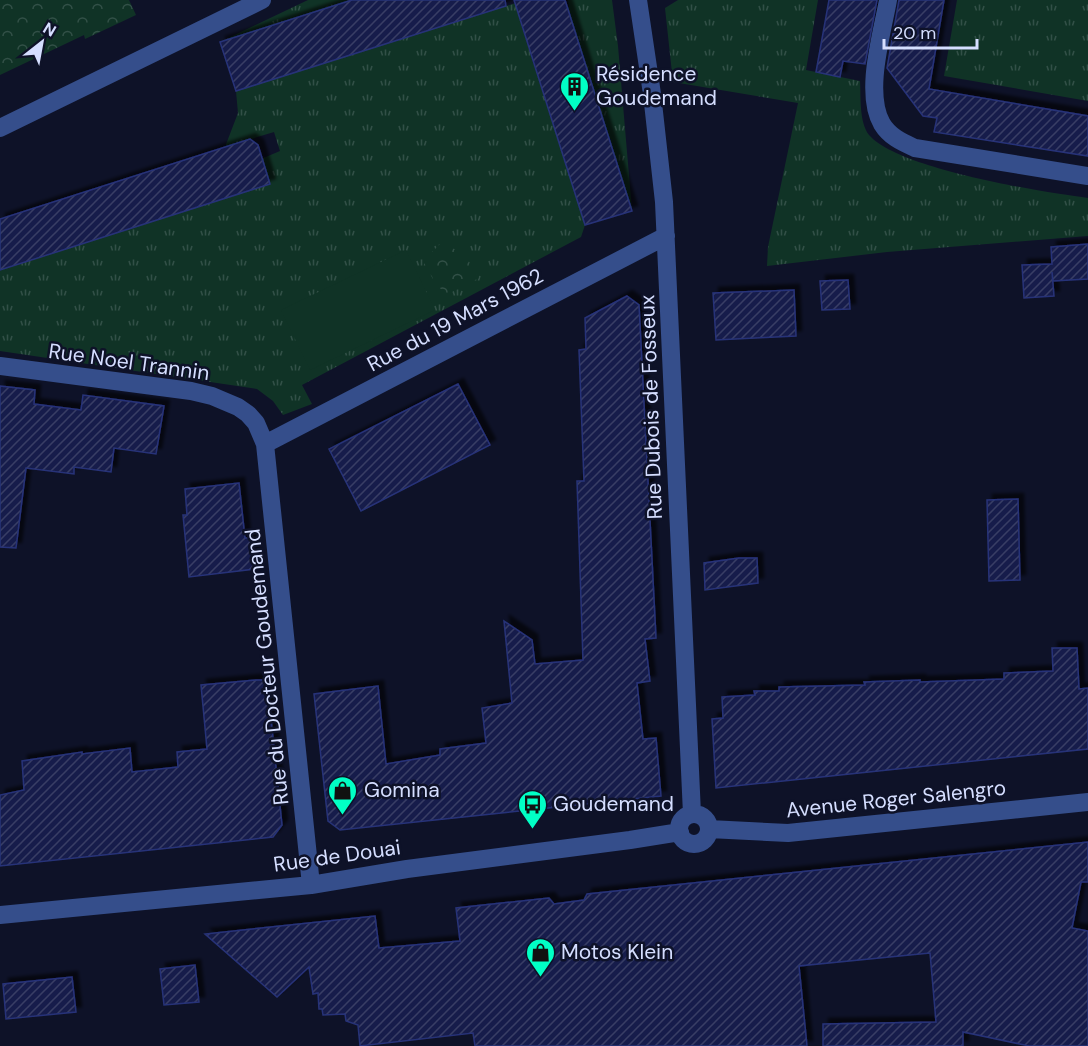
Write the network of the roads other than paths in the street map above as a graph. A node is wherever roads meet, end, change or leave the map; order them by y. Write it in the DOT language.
graph roads {
  1 [pos="261,0"];
  2 [pos="638,0"];
  3 [pos="888,0"];
  4 [pos="0,128"];
  5 [pos="1088,176"];
  6 [pos="666,236"];
  7 [pos="0,366"];
  8 [pos="265,444"];
  9 [pos="1088,802"];
  10 [pos="693,814"];
  11 [pos="709,829"];
  12 [pos="680,832"];
  13 [pos="311,885"];
  14 [pos="0,915"];
  1 -- 4 [label="street"];
  2 -- 6 [label="street, Rue Dubois de Fosseux"];
  3 -- 5 [label="street"];
  6 -- 8 [label="street, Rue du 19 Mars 1962"];
  6 -- 10 [label="street, Rue Dubois de Fosseux"];
  7 -- 8 [label="street, Rue Noel Trannin"];
  8 -- 13 [label="street, Rue du Docteur Goudemand"];
  9 -- 11 [label="street, Avenue Roger Salengro"];
  10 -- 11 [label="street"];
  10 -- 12 [label="street"];
  11 -- 12 [label="street"];
  12 -- 13 [label="street, Rue de Douai"];
  13 -- 14 [label="street, Rue de Douai"];
}
